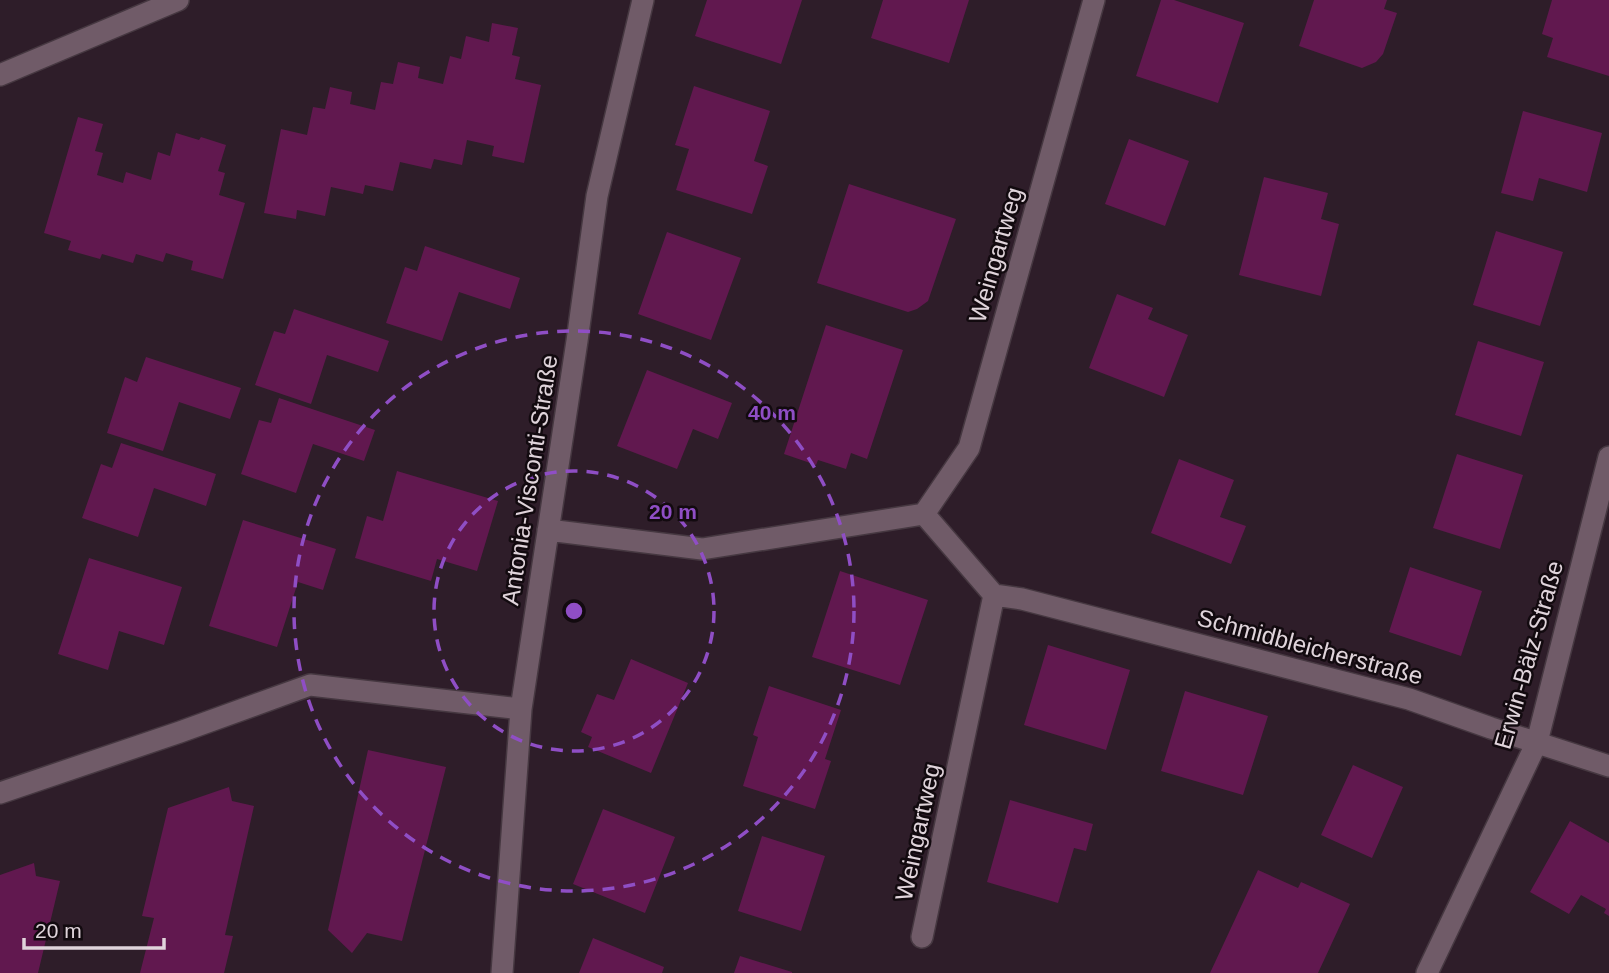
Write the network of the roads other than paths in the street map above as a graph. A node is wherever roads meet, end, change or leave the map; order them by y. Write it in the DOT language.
graph roads {
  1 [pos="178,0"];
  2 [pos="643,0"];
  3 [pos="1094,0"];
  4 [pos="0,75"];
  5 [pos="1609,457"];
  6 [pos="924,514"];
  7 [pos="548,530"];
  8 [pos="994,595"];
  9 [pos="521,709"];
  10 [pos="1537,742"];
  11 [pos="1609,766"];
  12 [pos="0,793"];
  13 [pos="922,937"];
  14 [pos="502,973"];
  15 [pos="1427,973"];
  1 -- 4 [label="street"];
  2 -- 7 [label="street, Antonia-Visconti-Straße"];
  3 -- 6 [label="street, Weingartweg"];
  5 -- 10 [label="street, Erwin-Bälz-Straße"];
  6 -- 7 [label="street"];
  6 -- 8 [label="street"];
  7 -- 9 [label="street, Antonia-Visconti-Straße"];
  8 -- 10 [label="street, Schmidbleicherstraße"];
  8 -- 13 [label="street, Weingartweg"];
  9 -- 12 [label="street"];
  9 -- 14 [label="street, Antonia-Visconti-Straße"];
  10 -- 11 [label="street, Schmidbleicherstraße"];
  10 -- 15 [label="street, Erwin-Bälz-Straße"];
}
